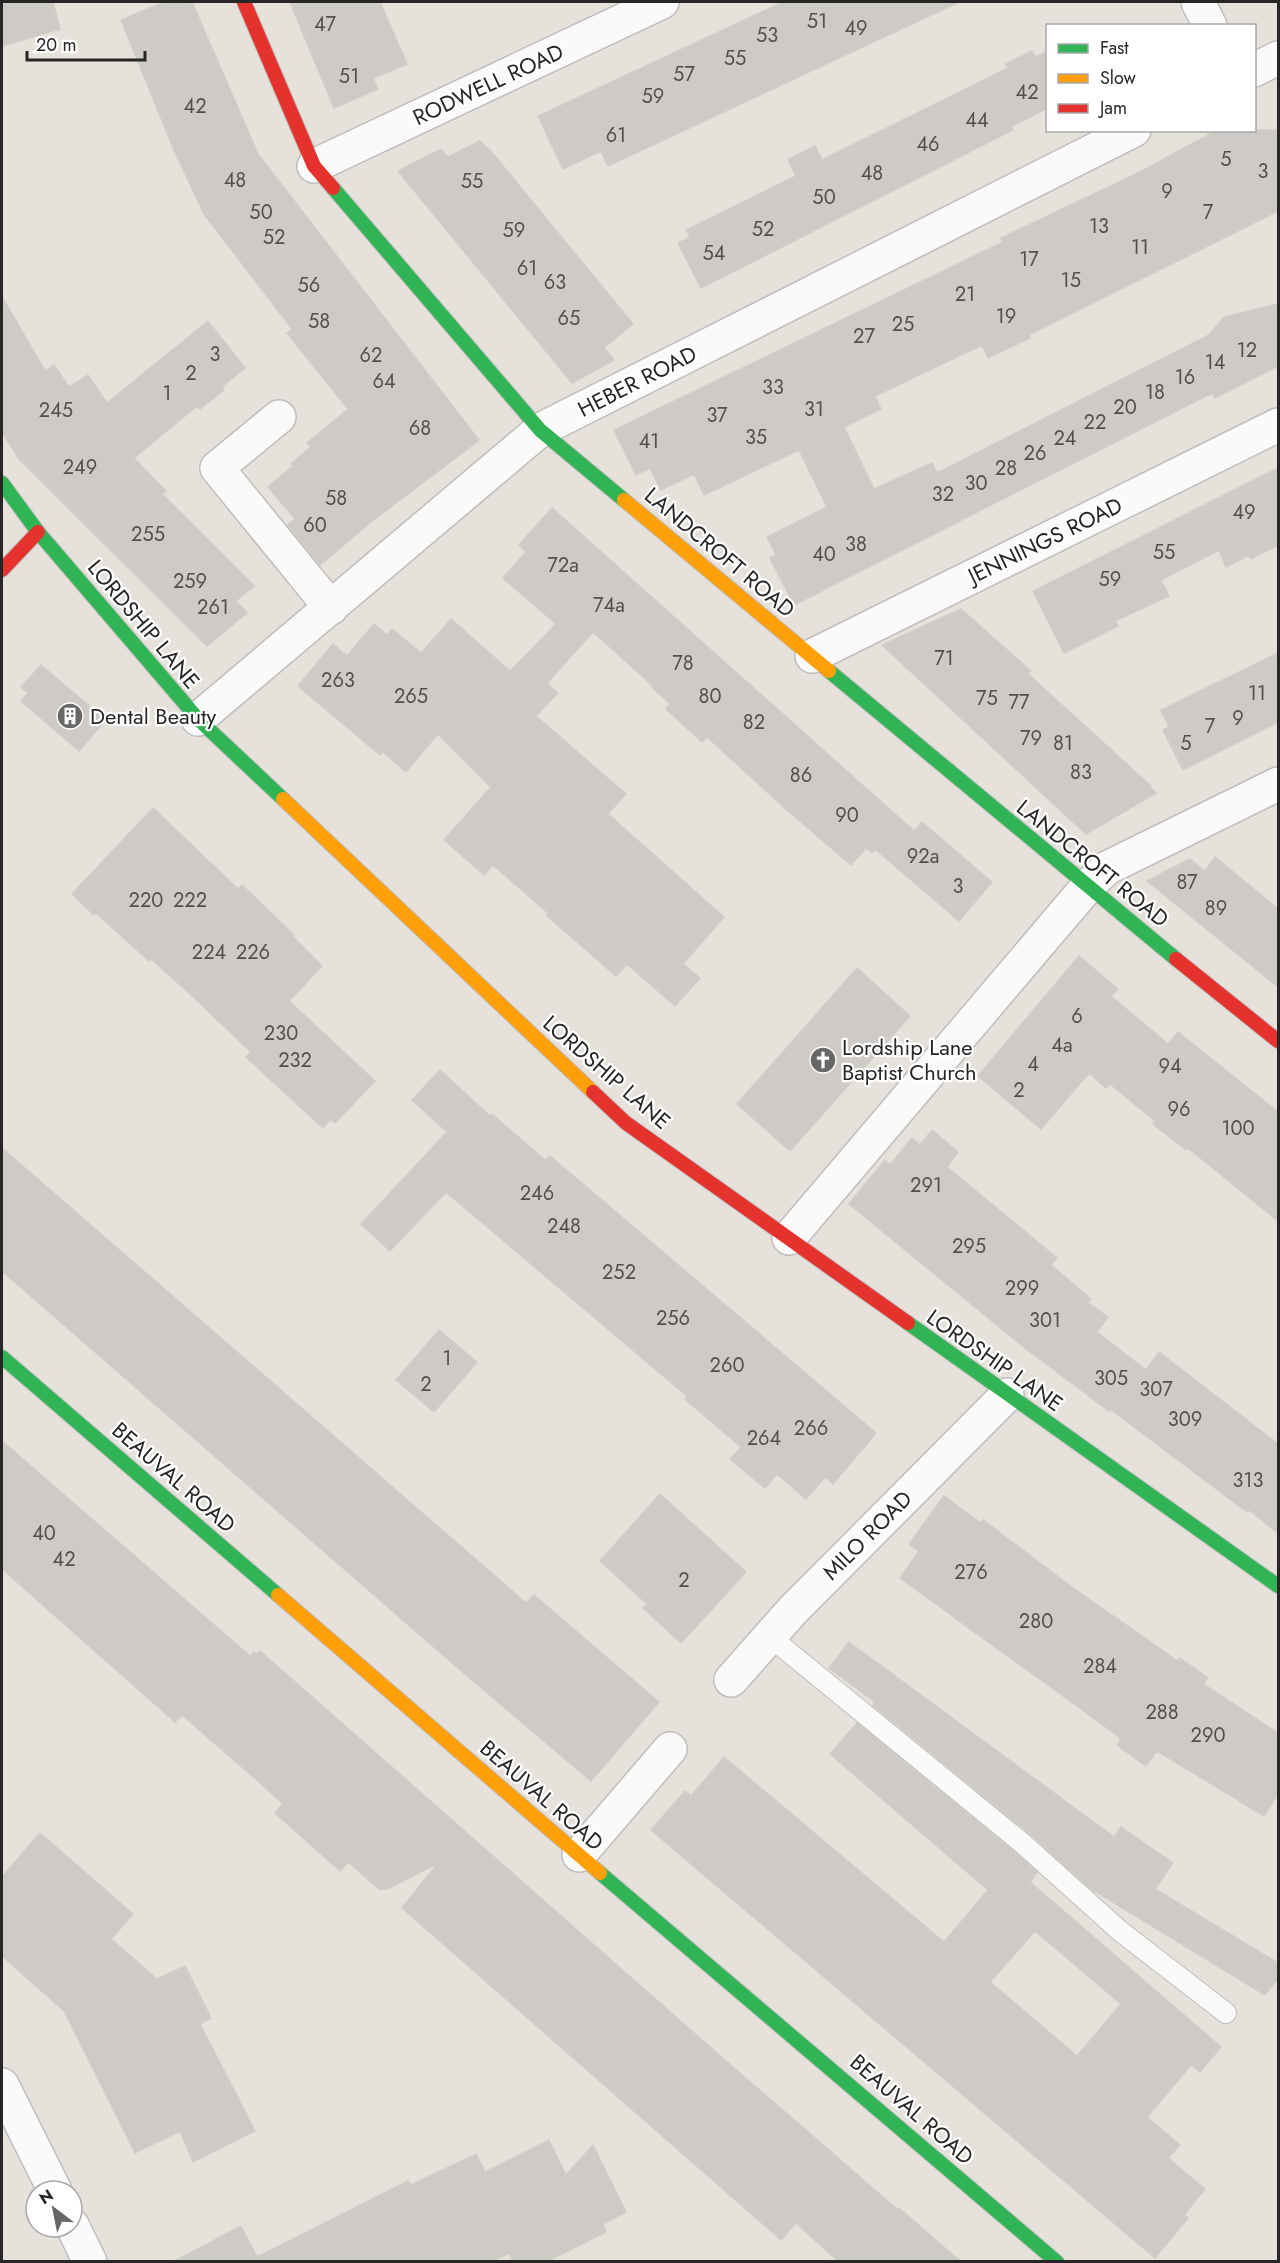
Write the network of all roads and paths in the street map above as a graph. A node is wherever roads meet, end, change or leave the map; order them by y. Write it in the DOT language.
graph roads {
  1 [pos="244,2"];
  2 [pos="662,2"];
  3 [pos="1198,2"];
  4 [pos="1209,24"];
  5 [pos="1278,58"];
  6 [pos="1256,69"];
  7 [pos="1130,132"];
  8 [pos="314,166"];
  9 [pos="279,417"];
  10 [pos="1278,425"];
  11 [pos="540,430"];
  12 [pos="2,483"];
  13 [pos="38,532"];
  14 [pos="2,570"];
  15 [pos="331,608"];
  16 [pos="812,656"];
  17 [pos="198,719"];
  18 [pos="1278,784"];
  19 [pos="1087,887"];
  20 [pos="1278,1041"];
  21 [pos="789,1238"];
  22 [pos="2,1357"];
  23 [pos="1007,1395"];
  24 [pos="1278,1586"];
  25 [pos="769,1636"];
  26 [pos="730,1680"];
  27 [pos="670,1749"];
  28 [pos="579,1855"];
  29 [pos="1227,2013"];
  30 [pos="2,2085"];
  31 [pos="49,2179"];
  32 [pos="79,2239"];
  33 [pos="90,2262"];
  34 [pos="1057,2262"];
  1 -- 8 [label="street, LANDCROFT ROAD"];
  2 -- 8 [label="street, RODWELL ROAD"];
  3 -- 4 [label="street"];
  5 -- 6 [label="street"];
  7 -- 11 [label="street, HEBER ROAD"];
  8 -- 11 [label="street, LANDCROFT ROAD"];
  9 -- 15 [label="street"];
  10 -- 16 [label="street, JENNINGS ROAD"];
  11 -- 15 [label="street, HEBER ROAD"];
  11 -- 16 [label="street, LANDCROFT ROAD"];
  12 -- 13 [label="street, LORDSHIP LANE"];
  13 -- 14 [label="street"];
  13 -- 17 [label="street, LORDSHIP LANE"];
  15 -- 17 [label="street, HEBER ROAD"];
  16 -- 19 [label="street, LANDCROFT ROAD"];
  17 -- 21 [label="street, LORDSHIP LANE"];
  18 -- 19 [label="street"];
  19 -- 20 [label="street, LANDCROFT ROAD"];
  19 -- 21 [label="street"];
  21 -- 23 [label="street, LORDSHIP LANE"];
  22 -- 28 [label="street, BEAUVAL ROAD"];
  23 -- 24 [label="street, LORDSHIP LANE"];
  23 -- 25 [label="street, MILO ROAD"];
  25 -- 26 [label="street, MILO ROAD"];
  25 -- 29 [label="lane"];
  27 -- 28 [label="street"];
  28 -- 34 [label="street, BEAUVAL ROAD"];
  30 -- 31 [label="street"];
  32 -- 33 [label="street"];
}
